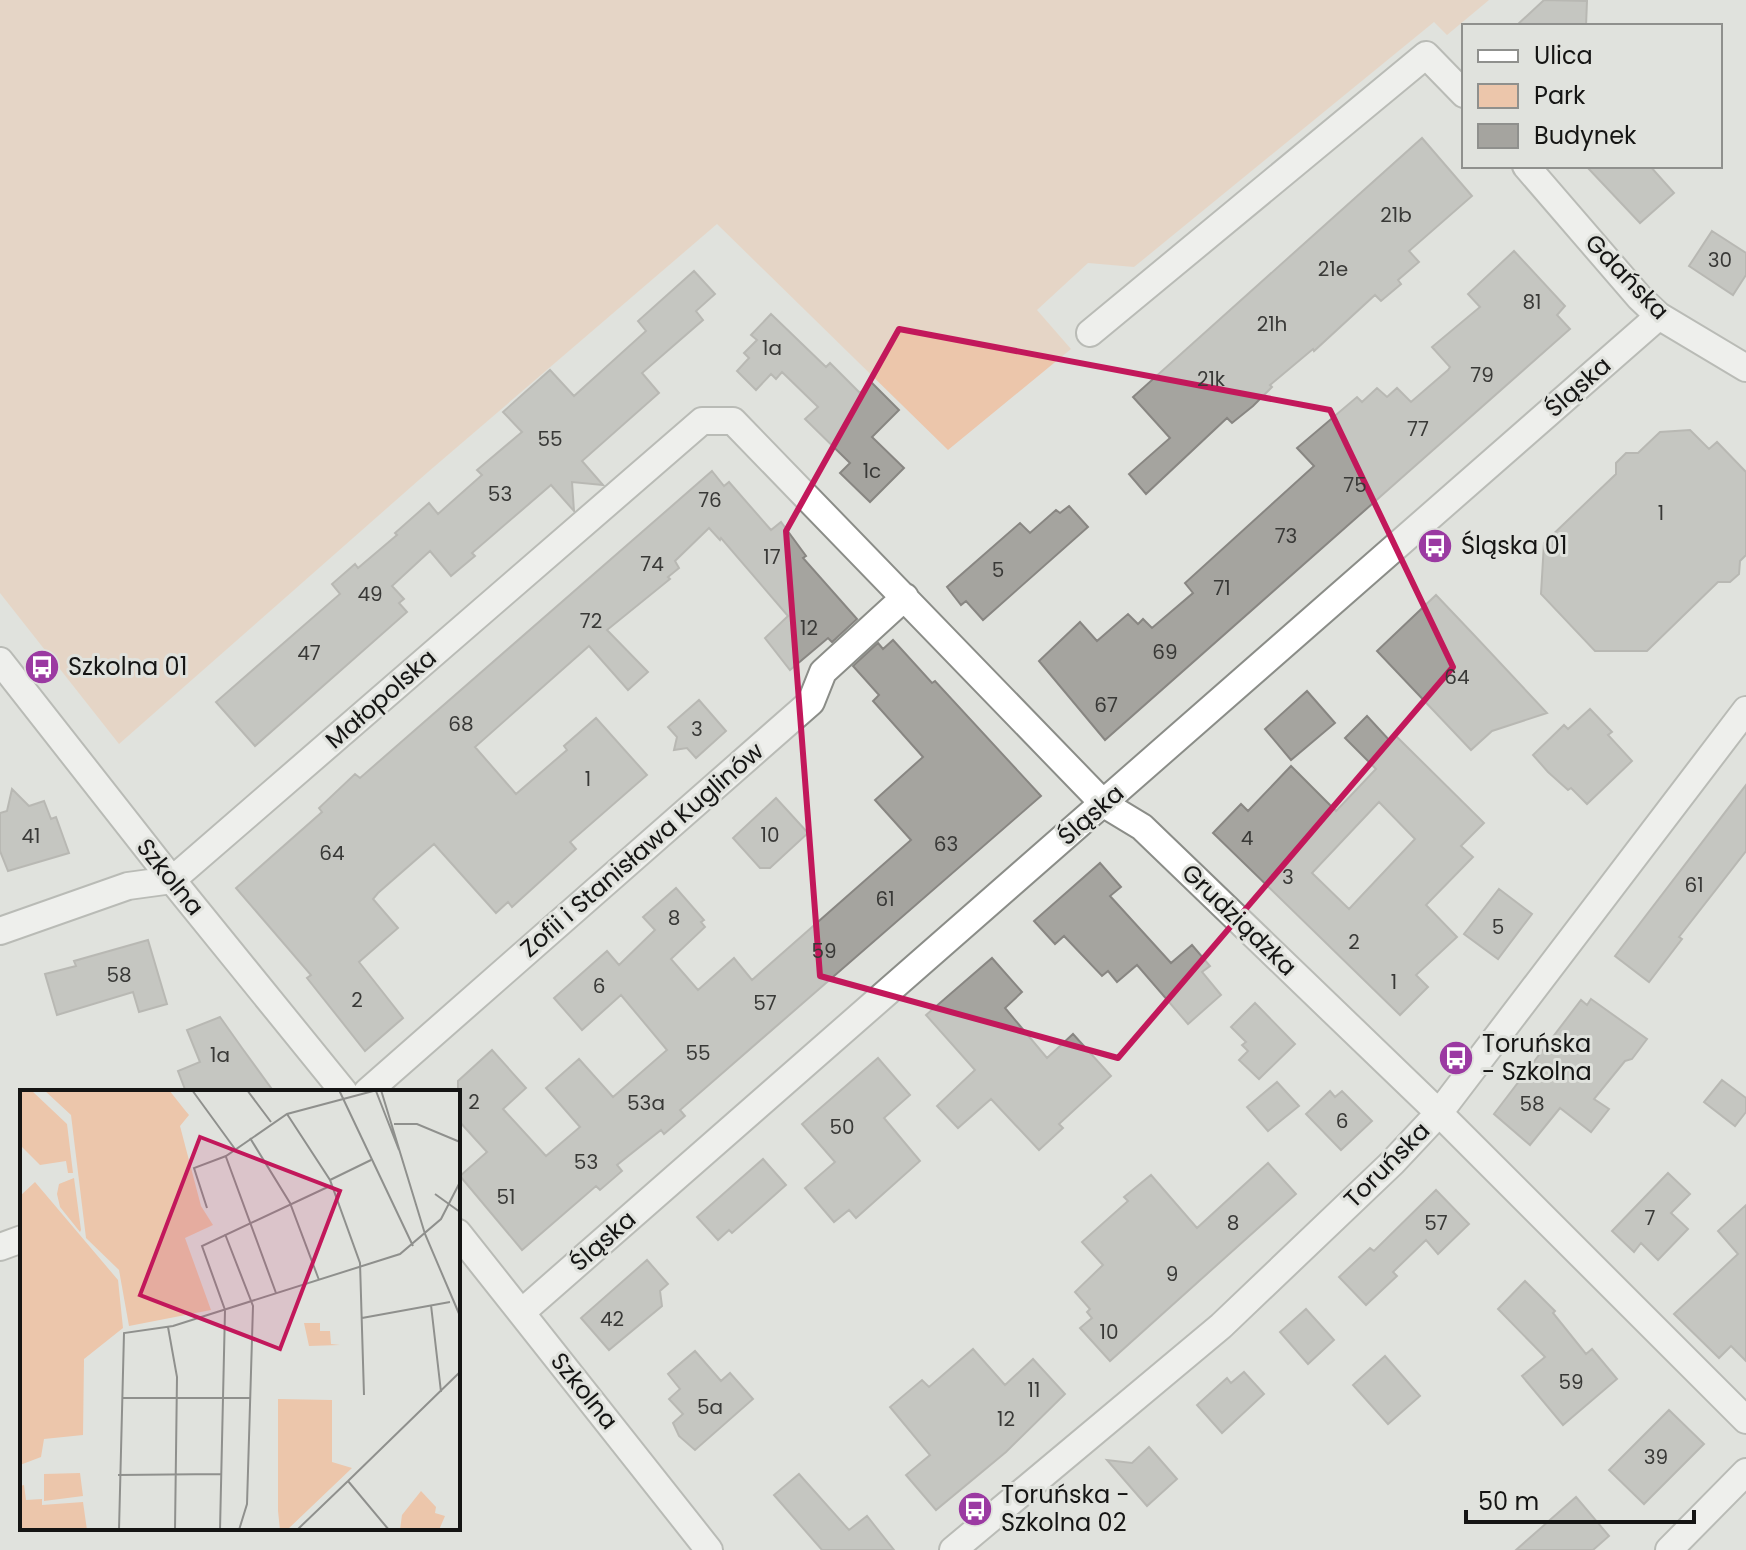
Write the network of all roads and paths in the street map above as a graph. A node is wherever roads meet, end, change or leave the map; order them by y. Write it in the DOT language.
graph roads {
  1 [pos="1462,92"];
  2 [pos="1528,168"];
  3 [pos="1659,316"];
  4 [pos="1090,333"];
  5 [pos="1746,368"];
  6 [pos="733,421"];
  7 [pos="905,597"];
  8 [pos="0,661"];
  9 [pos="1746,710"];
  10 [pos="1104,804"];
  11 [pos="172,880"];
  12 [pos="0,931"];
  13 [pos="342,1090"];
  14 [pos="369,1090"];
  15 [pos="1439,1113"];
  16 [pos="460,1235"];
  17 [pos="20,1240"];
  18 [pos="0,1247"];
  19 [pos="522,1312"];
  20 [pos="1746,1420"];
  21 [pos="1746,1472"];
  22 [pos="709,1550"];
  23 [pos="953,1550"];
  24 [pos="1669,1550"];
  1 -- 4 [label="street"];
  2 -- 3 [label="street, Gdańska"];
  3 -- 5 [label="street, Gdańska"];
  3 -- 10 [label="street, Śląska"];
  6 -- 7 [label="street, Grudziądzka"];
  6 -- 11 [label="street, Małopolska"];
  7 -- 10 [label="street, Grudziądzka"];
  7 -- 14 [label="street, Zofii i Stanisława Kuglinów"];
  8 -- 11 [label="street, Szkolna"];
  9 -- 15 [label="street, Toruńska"];
  10 -- 15 [label="street, Grudziądzka"];
  10 -- 19 [label="street, Śląska"];
  11 -- 12 [label="street"];
  11 -- 13 [label="street, Szkolna"];
  15 -- 20 [label="street, Grudziądzka"];
  15 -- 23 [label="street, Toruńska"];
  16 -- 19 [label="street, Szkolna"];
  17 -- 18 [label="street"];
  19 -- 22 [label="street, Szkolna"];
  21 -- 24 [label="street"];
}
